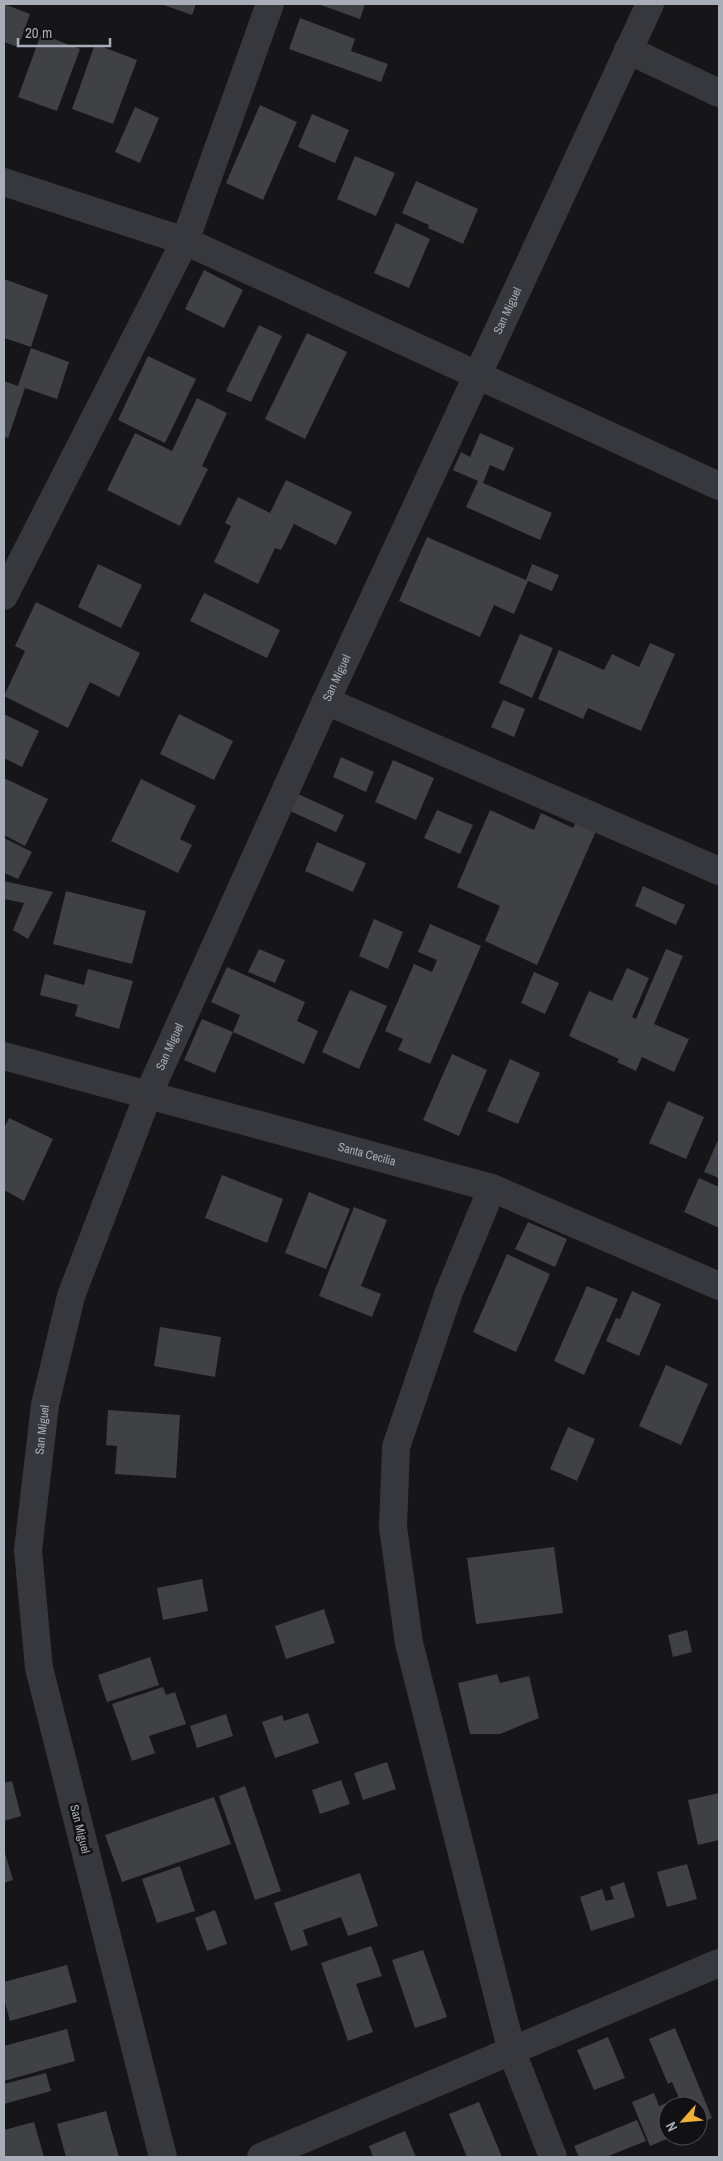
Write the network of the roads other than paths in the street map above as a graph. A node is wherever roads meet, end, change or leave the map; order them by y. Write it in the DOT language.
graph roads {
  1 [pos="270,4"];
  2 [pos="650,4"];
  3 [pos="628,50"];
  4 [pos="719,93"];
  5 [pos="4,182"];
  6 [pos="185,241"];
  7 [pos="477,375"];
  8 [pos="719,486"];
  9 [pos="4,596"];
  10 [pos="326,701"];
  11 [pos="719,871"];
  12 [pos="4,1056"];
  13 [pos="148,1095"];
  14 [pos="492,1188"];
  15 [pos="719,1286"];
  16 [pos="719,1963"];
  17 [pos="512,2052"];
  18 [pos="163,2157"];
  19 [pos="261,2157"];
  20 [pos="553,2157"];
  1 -- 6 [label="street"];
  2 -- 3 [label="street, San Miguel"];
  3 -- 4 [label="street"];
  3 -- 7 [label="street, San Miguel"];
  5 -- 6 [label="street"];
  6 -- 7 [label="street"];
  6 -- 9 [label="street"];
  7 -- 8 [label="street"];
  7 -- 10 [label="street, San Miguel"];
  10 -- 11 [label="street"];
  10 -- 13 [label="street, San Miguel"];
  12 -- 13 [label="street, Santa Cecilia"];
  13 -- 14 [label="street, Santa Cecilia"];
  13 -- 18 [label="street, San Miguel"];
  14 -- 15 [label="street, Santa Cecilia"];
  14 -- 17 [label="street"];
  16 -- 17 [label="street"];
  17 -- 19 [label="street"];
  17 -- 20 [label="street"];
}
